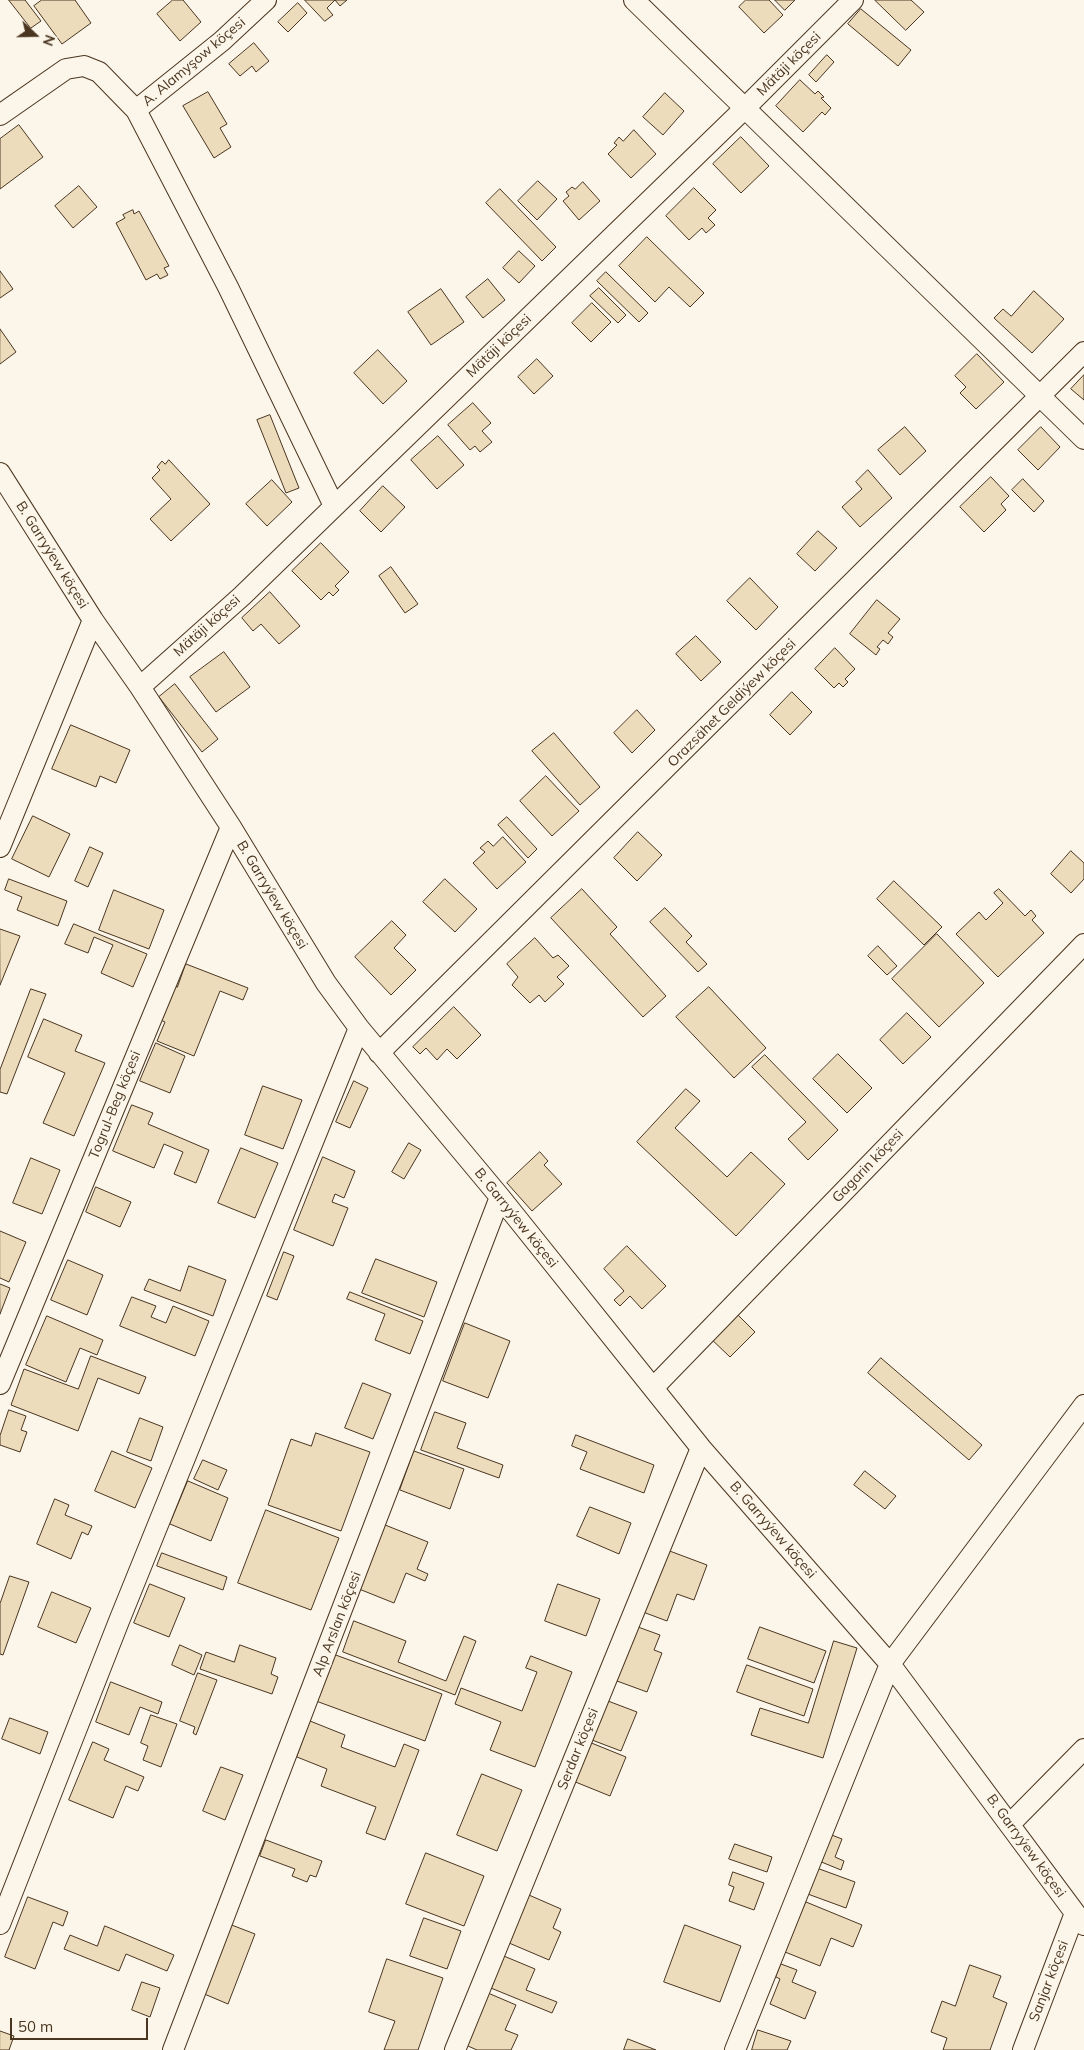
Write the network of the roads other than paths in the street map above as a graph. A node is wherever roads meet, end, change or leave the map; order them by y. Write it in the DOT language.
graph roads {
  1 [pos="266,0"];
  2 [pos="634,0"];
  3 [pos="853,0"];
  4 [pos="744,109"];
  5 [pos="136,110"];
  6 [pos="0,115"];
  7 [pos="1084,352"];
  8 [pos="1041,397"];
  9 [pos="1084,439"];
  10 [pos="0,472"];
  11 [pos="334,506"];
  12 [pos="93,620"];
  13 [pos="140,686"];
  14 [pos="231,826"];
  15 [pos="0,847"];
  16 [pos="1084,944"];
  17 [pos="359,1028"];
  18 [pos="379,1054"];
  19 [pos="500,1197"];
  20 [pos="0,1384"];
  21 [pos="653,1388"];
  22 [pos="1084,1405"];
  23 [pos="701,1448"];
  24 [pos="890,1664"];
  25 [pos="1084,1749"];
  26 [pos="1010,1824"];
  27 [pos="1079,1919"];
  28 [pos="0,1924"];
  29 [pos="173,2050"];
  30 [pos="455,2050"];
  31 [pos="736,2050"];
  32 [pos="1023,2050"];
  1 -- 5 [label="street, A. Alamyşow köçesi"];
  2 -- 4 [label="street"];
  3 -- 4 [label="street, Mätäji köçesi"];
  4 -- 8 [label="street"];
  4 -- 11 [label="street, Mätäji köçesi"];
  5 -- 6 [label="street, A. Alamyşow köçesi"];
  5 -- 11 [label="street"];
  7 -- 8 [label="street, Orazsähet Geldiýew köçesi"];
  8 -- 9 [label="street"];
  8 -- 18 [label="street, Orazsähet Geldiýew köçesi"];
  10 -- 12 [label="street, B. Garryýew köçesi"];
  11 -- 13 [label="street, Mätäji köçesi"];
  12 -- 13 [label="street, B. Garryýew köçesi"];
  12 -- 15 [label="street"];
  13 -- 14 [label="street, B. Garryýew köçesi"];
  14 -- 17 [label="street, B. Garryýew köçesi"];
  14 -- 20 [label="street, Togrul-Beg köçesi"];
  16 -- 21 [label="street, Gagarin köçesi"];
  17 -- 18 [label="street, B. Garryýew köçesi"];
  17 -- 28 [label="street"];
  18 -- 19 [label="street, B. Garryýew köçesi"];
  19 -- 21 [label="street, B. Garryýew köçesi"];
  19 -- 29 [label="street, Alp Arslan köçesi"];
  21 -- 23 [label="street, B. Garryýew köçesi"];
  22 -- 24 [label="street"];
  23 -- 24 [label="street, B. Garryýew köçesi"];
  23 -- 30 [label="street, Serdar köçesi"];
  24 -- 26 [label="street, B. Garryýew köçesi"];
  24 -- 31 [label="street"];
  25 -- 26 [label="street"];
  26 -- 27 [label="street, B. Garryýew köçesi"];
  27 -- 32 [label="street, Sanjar köçesi"];
}
